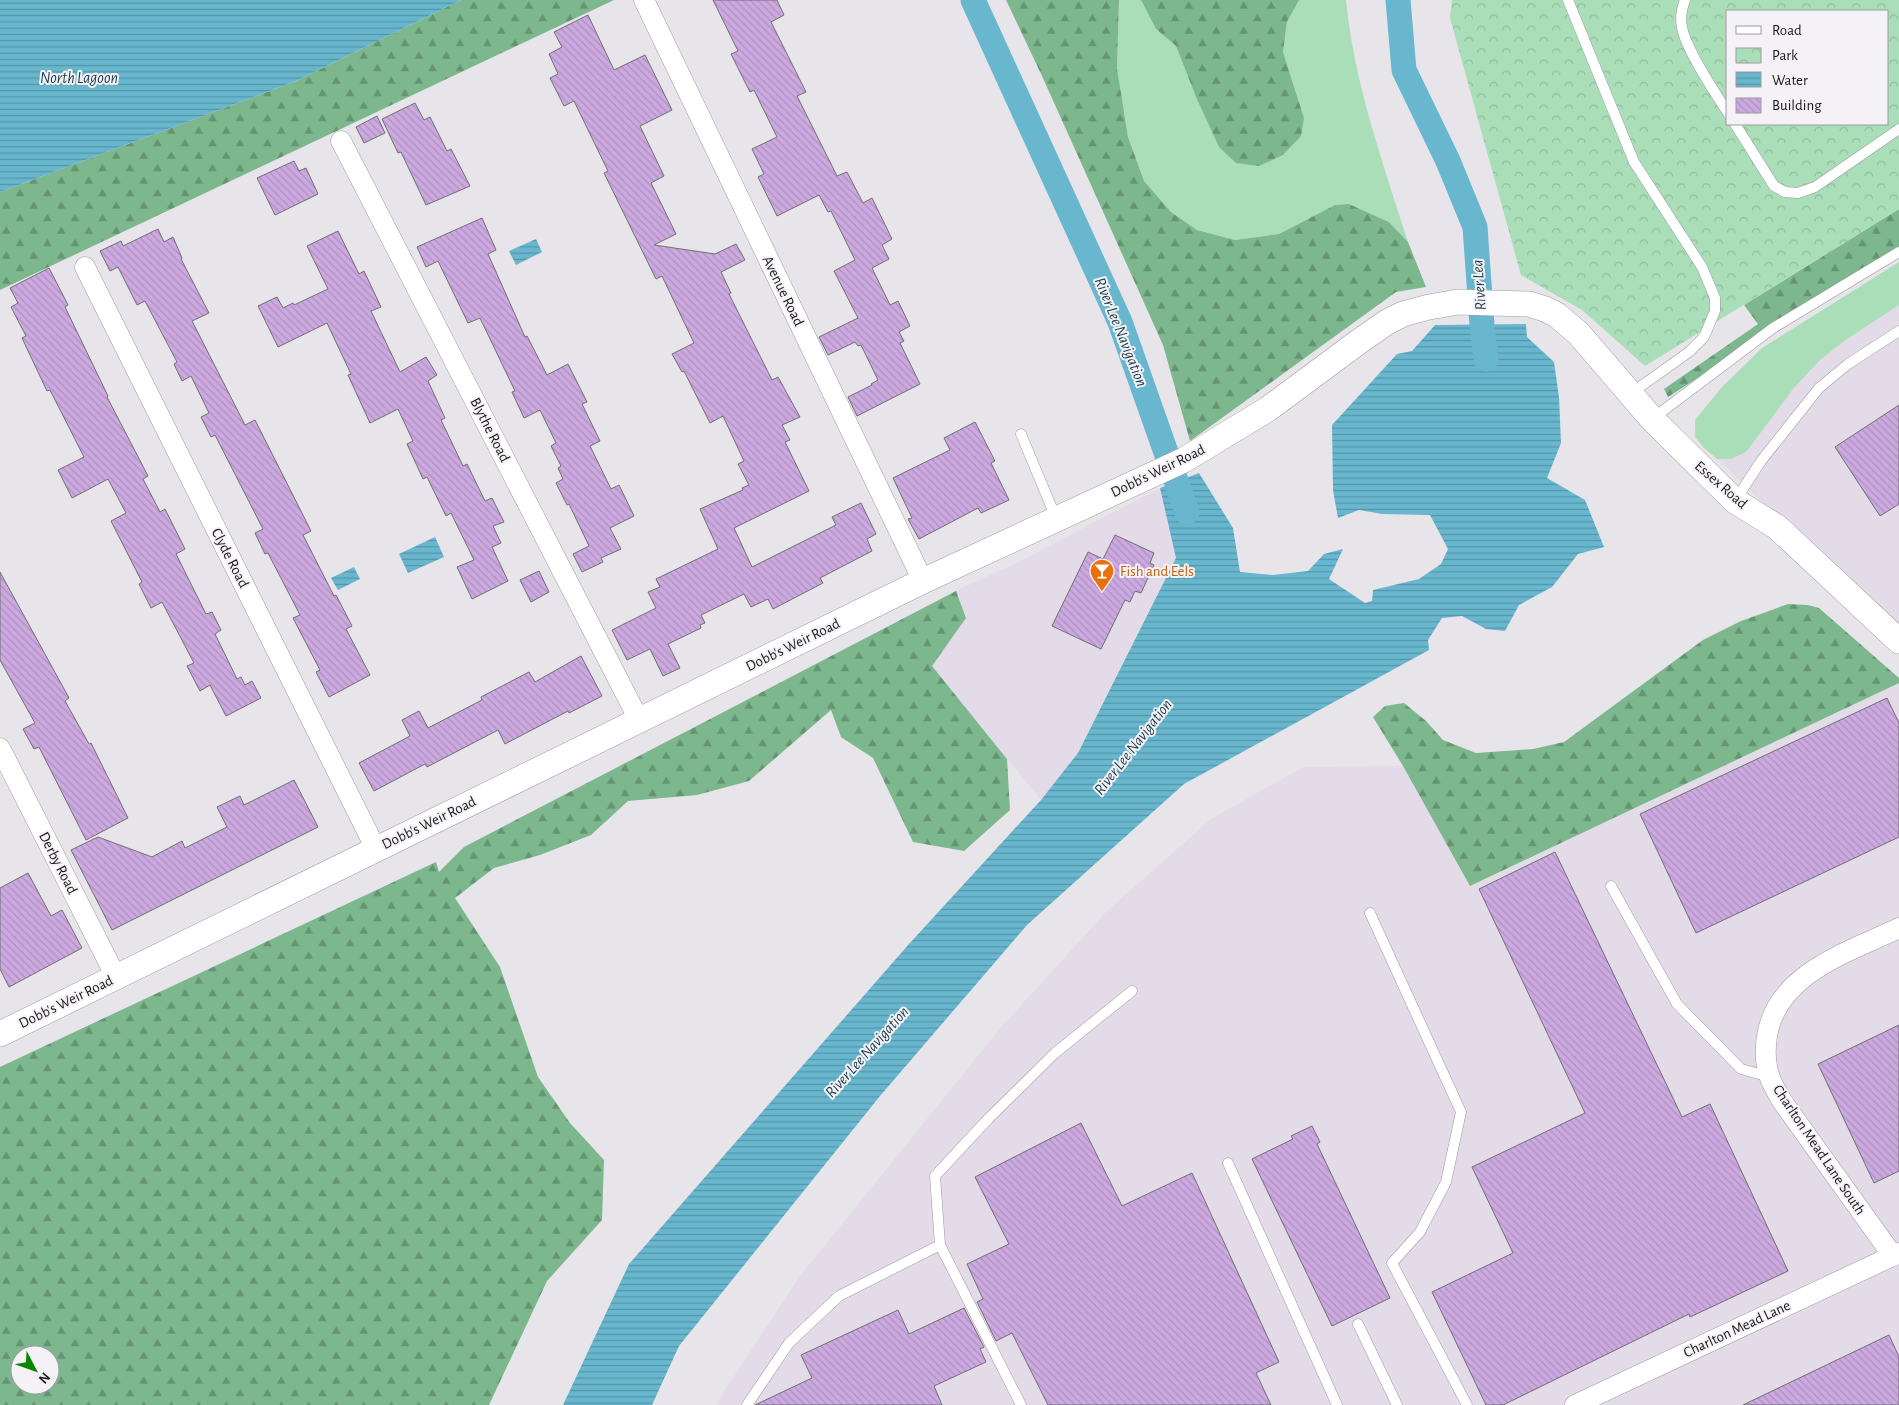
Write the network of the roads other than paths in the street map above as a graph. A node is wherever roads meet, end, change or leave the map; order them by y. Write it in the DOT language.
graph roads {
  1 [pos="644,0"];
  2 [pos="1568,0"];
  3 [pos="1685,0"];
  4 [pos="1726,110"];
  5 [pos="1735,125"];
  6 [pos="1899,129"];
  7 [pos="341,141"];
  8 [pos="1899,252"];
  9 [pos="85,267"];
  10 [pos="1899,331"];
  11 [pos="1579,334"];
  12 [pos="1630,394"];
  13 [pos="1652,418"];
  14 [pos="1021,434"];
  15 [pos="1735,501"];
  16 [pos="1057,519"];
  17 [pos="923,581"];
  18 [pos="1899,641"];
  19 [pos="639,720"];
  20 [pos="0,748"];
  21 [pos="376,849"];
  22 [pos="1611,886"];
  23 [pos="1370,913"];
  24 [pos="1899,928"];
  25 [pos="116,977"];
  26 [pos="1132,991"];
  27 [pos="0,1034"];
  28 [pos="1770,1077"];
  29 [pos="1228,1163"];
  30 [pos="940,1245"];
  31 [pos="1896,1255"];
  32 [pos="1358,1324"];
  33 [pos="747,1405"];
  34 [pos="1022,1405"];
  35 [pos="1337,1405"];
  36 [pos="1397,1405"];
  37 [pos="1467,1405"];
  38 [pos="1575,1405"];
  1 -- 17 [label="street, Avenue Road"];
  2 -- 12 [label="lane"];
  3 -- 4 [label="lane"];
  5 -- 6 [label="lane"];
  7 -- 19 [label="street, Blythe Road"];
  8 -- 13 [label="lane"];
  9 -- 21 [label="street, Clyde Road"];
  10 -- 15 [label="lane"];
  11 -- 12 [label="street, Essex Road"];
  11 -- 16 [label="street, Dobb's Weir Road"];
  12 -- 13 [label="street, Essex Road"];
  13 -- 15 [label="street, Essex Road"];
  14 -- 16 [label="lane"];
  15 -- 18 [label="street, Essex Road"];
  16 -- 17 [label="street, Dobb's Weir Road"];
  17 -- 19 [label="street, Dobb's Weir Road"];
  19 -- 21 [label="street, Dobb's Weir Road"];
  20 -- 25 [label="street, Derby Road"];
  21 -- 25 [label="street, Dobb's Weir Road"];
  22 -- 28 [label="lane"];
  23 -- 37 [label="lane"];
  24 -- 28 [label="street, Charlton Mead Lane South"];
  25 -- 27 [label="street, Dobb's Weir Road"];
  26 -- 30 [label="lane"];
  28 -- 31 [label="street, Charlton Mead Lane South"];
  29 -- 35 [label="lane"];
  30 -- 33 [label="lane"];
  30 -- 34 [label="lane"];
  31 -- 38 [label="street, Charlton Mead Lane"];
  32 -- 36 [label="lane"];
}
